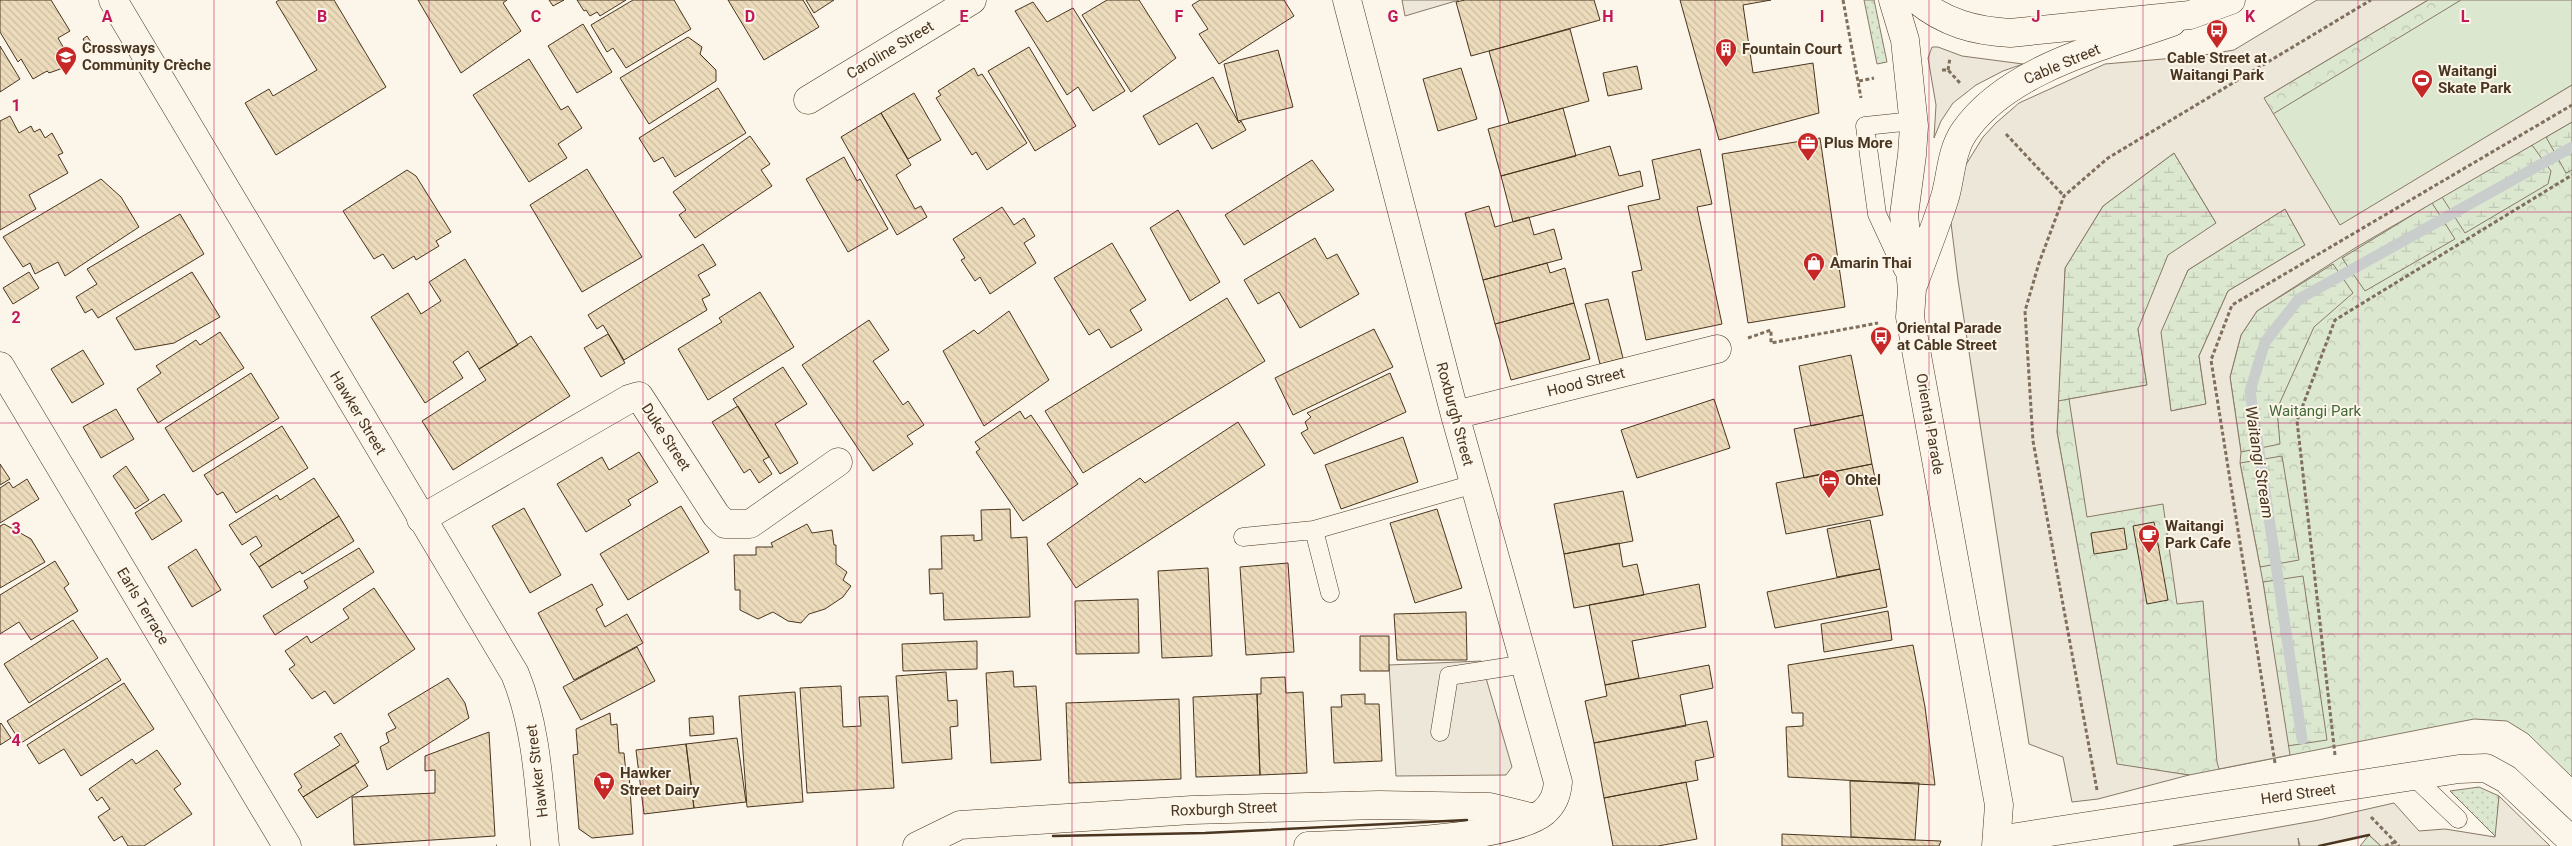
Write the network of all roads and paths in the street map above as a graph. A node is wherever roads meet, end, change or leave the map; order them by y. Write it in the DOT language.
graph roads {
  1 [pos="113,0"];
  2 [pos="972,0"];
  3 [pos="1347,0"];
  4 [pos="1843,0"];
  5 [pos="1894,0"];
  6 [pos="1917,0"];
  7 [pos="2231,0"];
  8 [pos="2371,0"];
  9 [pos="2190,15"];
  10 [pos="1951,51"];
  11 [pos="1939,70"];
  12 [pos="1948,70"];
  13 [pos="1859,81"];
  14 [pos="1963,87"];
  15 [pos="808,100"];
  16 [pos="2572,105"];
  17 [pos="1913,121"];
  18 [pos="2002,130"];
  19 [pos="2572,175"];
  20 [pos="2064,196"];
  21 [pos="1912,289"];
  22 [pos="1910,317"];
  23 [pos="1717,349"];
  24 [pos="0,366"];
  25 [pos="1455,415"];
  26 [pos="838,462"];
  27 [pos="1474,484"];
  28 [pos="421,519"];
  29 [pos="1314,530"];
  30 [pos="1243,537"];
  31 [pos="1330,593"];
  32 [pos="1526,664"];
  33 [pos="1440,732"];
  34 [pos="2413,776"];
  35 [pos="2339,788"];
  36 [pos="2282,795"];
  37 [pos="2098,799"];
  38 [pos="1534,818"];
  39 [pos="2458,820"];
  40 [pos="2572,841"];
  41 [pos="2395,842"];
  42 [pos="1997,843"];
  43 [pos="1400,844"];
  44 [pos="287,846"];
  45 [pos="545,846"];
  46 [pos="917,846"];
  47 [pos="1308,846"];
  48 [pos="2385,846"];
  1 -- 28 [label="street, Hawker Street"];
  2 -- 15 [label="street, Caroline Street"];
  3 -- 25 [label="street, Roxburgh Street"];
  4 -- 13 [label="path"];
  5 -- 17 [label="street, Oriental Parade"];
  6 -- 9 [label="street, Cable Street"];
  7 -- 9 [label="street, Cable Street"];
  8 -- 20 [label="path"];
  9 -- 21 [label="street, Cable Street"];
  10 -- 12 [label="path"];
  11 -- 12 [label="path"];
  12 -- 14 [label="path"];
  16 -- 36 [label="path"];
  17 -- 21 [label="street, Oriental Parade"];
  17 -- 21 [label="lane"];
  18 -- 20 [label="path"];
  19 -- 35 [label="path"];
  20 -- 37 [label="path"];
  21 -- 22 [label="street, Oriental Parade"];
  22 -- 23 [label="path"];
  22 -- 42 [label="street, Oriental Parade"];
  23 -- 25 [label="street, Hood Street"];
  24 -- 44 [label="street, Earls Terrace"];
  25 -- 27 [label="street, Roxburgh Street"];
  26 -- 28 [label="street, Duke Street"];
  27 -- 29 [label="lane"];
  27 -- 32 [label="street, Roxburgh Street"];
  28 -- 45 [label="street, Hawker Street"];
  29 -- 30 [label="lane"];
  29 -- 31 [label="lane"];
  32 -- 33 [label="lane"];
  32 -- 38 [label="street, Roxburgh Street"];
  34 -- 35 [label="street, Herd Street"];
  34 -- 39 [label="lane"];
  34 -- 40 [label="street, Herd Street"];
  35 -- 36 [label="street, Herd Street"];
  36 -- 42 [label="street, Herd Street"];
  38 -- 43 [label="street, Roxburgh Street"];
  38 -- 46 [label="street, Roxburgh Street"];
  41 -- 48 [label="path"];
  43 -- 47 [label="street, Roxburgh Street"];
}
